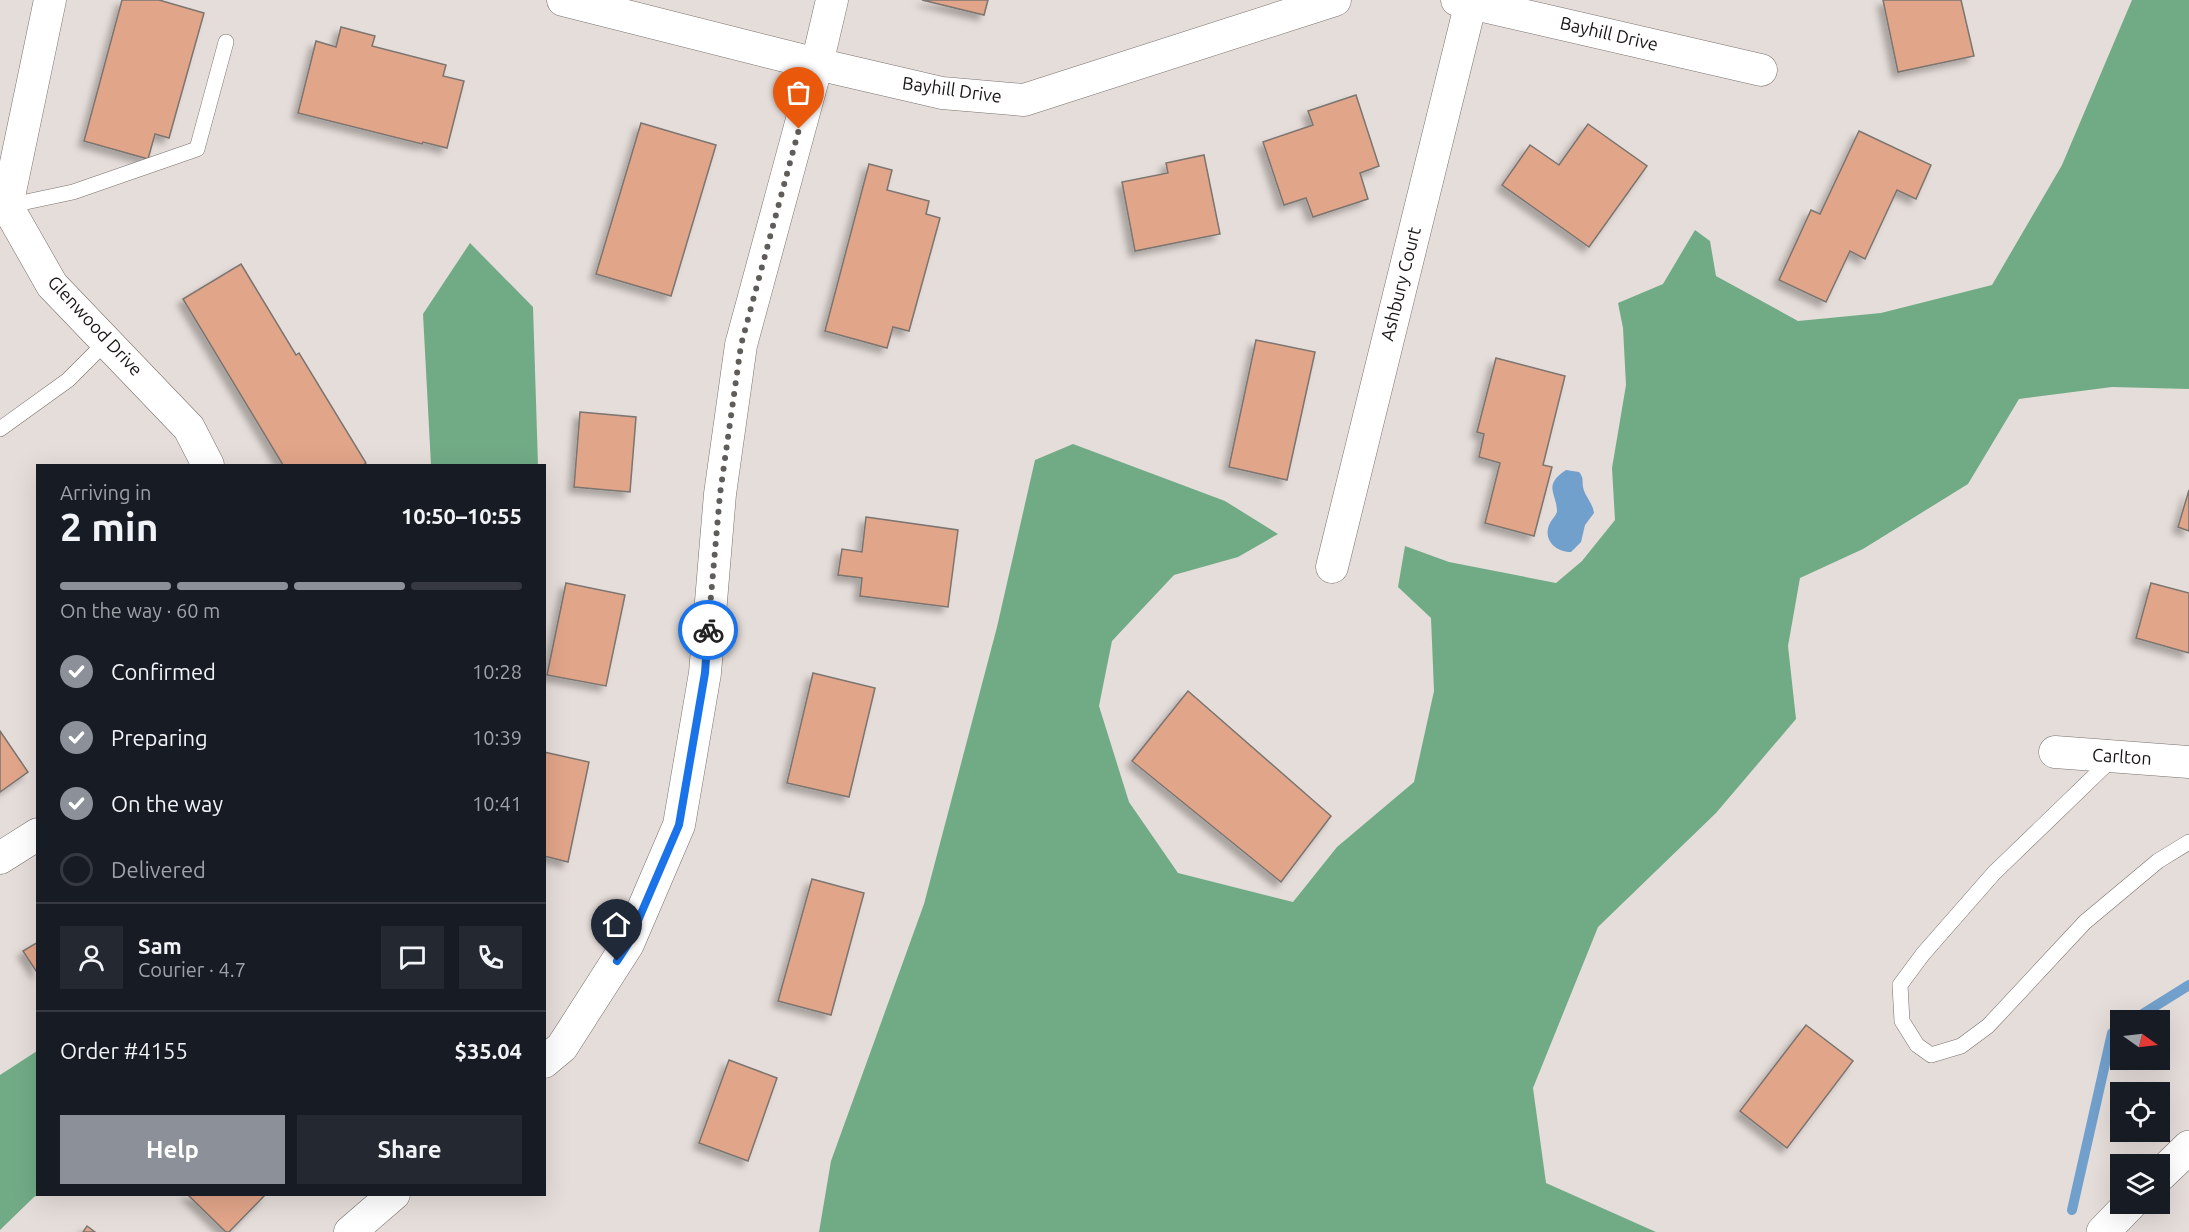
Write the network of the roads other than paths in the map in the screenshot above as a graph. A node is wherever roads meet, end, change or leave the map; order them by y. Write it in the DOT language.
graph roads {
  1 [pos="50,0"];
  2 [pos="563,0"];
  3 [pos="832,0"];
  4 [pos="1335,0"];
  5 [pos="1464,1"];
  6 [pos="226,42"];
  7 [pos="817,64"];
  8 [pos="1761,70"];
  9 [pos="4,207"];
  10 [pos="107,341"];
  11 [pos="0,429"];
  12 [pos="207,464"];
  13 [pos="1332,567"];
  14 [pos="2055,752"];
  15 [pos="2115,756"];
  16 [pos="2189,762"];
  17 [pos="36,835"];
  18 [pos="2189,842"];
  19 [pos="0,858"];
  20 [pos="546,1060"];
  21 [pos="2189,1147"];
  22 [pos="2170,1165"];
  23 [pos="392,1196"];
  24 [pos="2120,1214"];
  25 [pos="350,1232"];
  26 [pos="2103,1232"];
  1 -- 9 [label="street"];
  2 -- 7 [label="street, Bayhill Drive"];
  3 -- 7 [label="street"];
  4 -- 7 [label="street, Bayhill Drive"];
  5 -- 8 [label="street, Bayhill Drive"];
  5 -- 13 [label="street, Ashbury Court"];
  6 -- 9 [label="lane"];
  7 -- 20 [label="street"];
  9 -- 10 [label="street, Glenwood Drive"];
  10 -- 11 [label="lane"];
  10 -- 12 [label="street, Glenwood Drive"];
  14 -- 15 [label="street, Carlton"];
  15 -- 16 [label="street, Carlton"];
  15 -- 18 [label="lane"];
  17 -- 19 [label="street"];
  21 -- 22 [label="street"];
  23 -- 25 [label="street"];
  24 -- 26 [label="street"];
}
